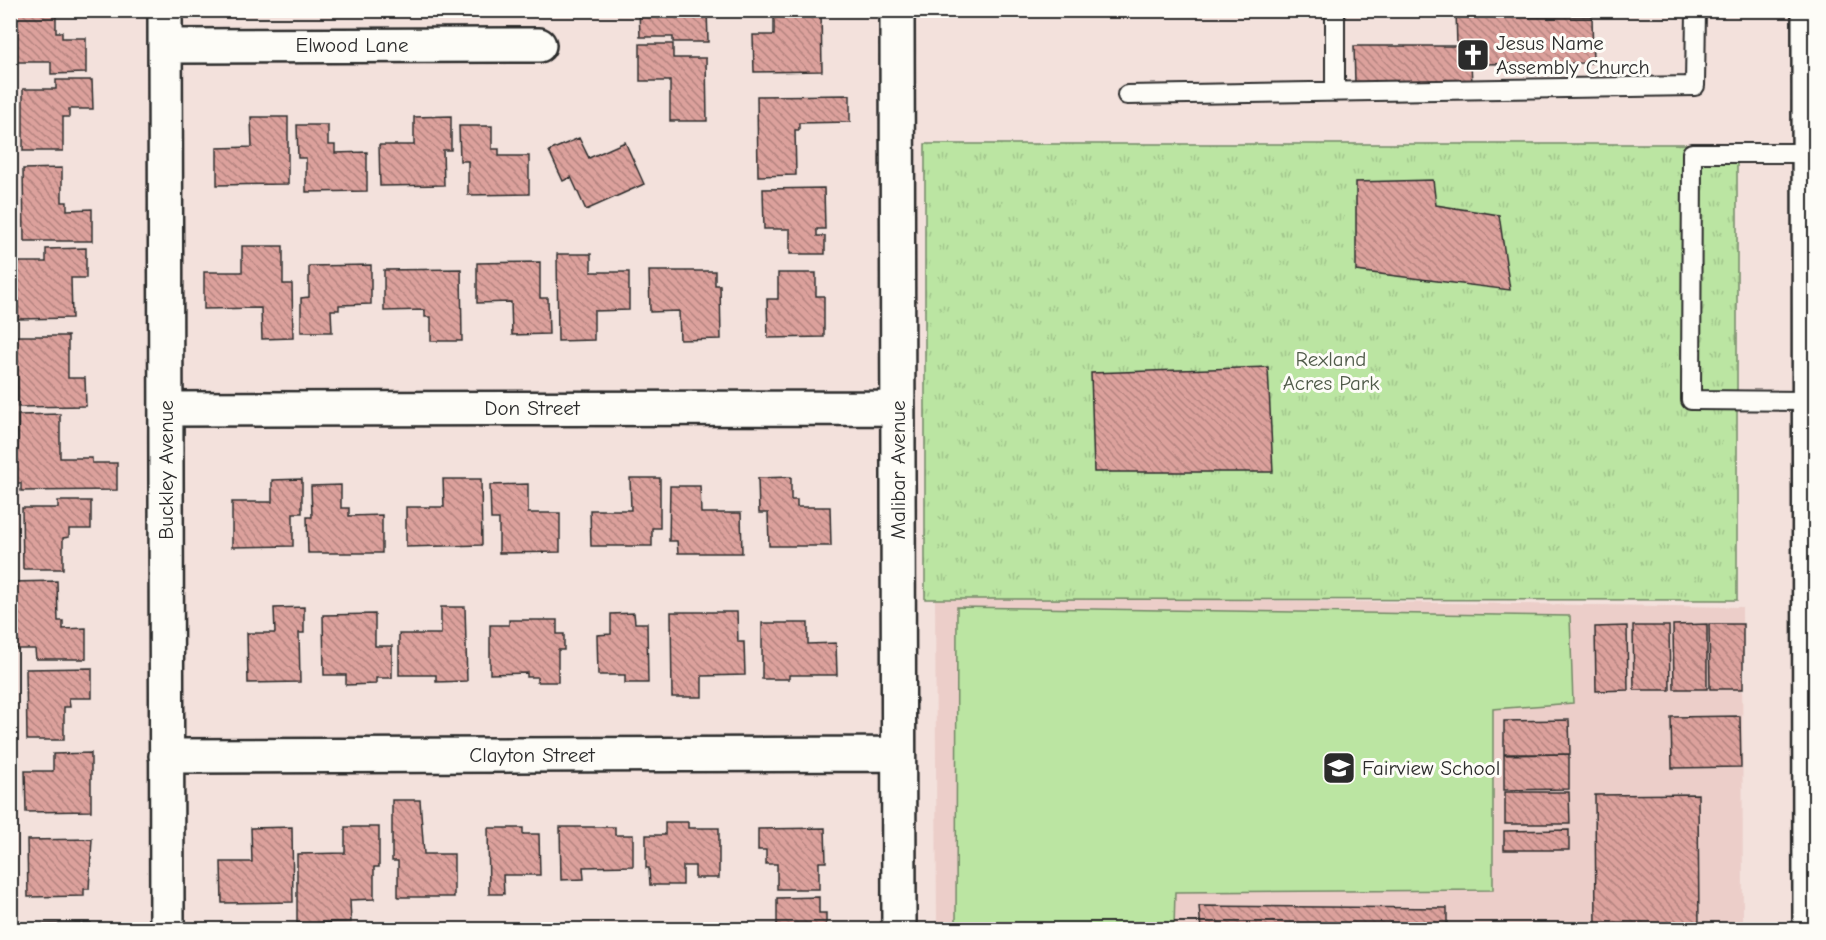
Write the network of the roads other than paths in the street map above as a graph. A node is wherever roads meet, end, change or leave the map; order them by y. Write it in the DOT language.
graph roads {
  1 [pos="165,10"];
  2 [pos="897,10"];
  3 [pos="1335,10"];
  4 [pos="1696,10"];
  5 [pos="1809,10"];
  6 [pos="539,45"];
  7 [pos="165,46"];
  8 [pos="1335,92"];
  9 [pos="1126,95"];
  10 [pos="1809,153"];
  11 [pos="1810,401"];
  12 [pos="898,408"];
  13 [pos="166,409"];
  14 [pos="1813,591"];
  15 [pos="898,754"];
  16 [pos="166,756"];
  17 [pos="167,930"];
  18 [pos="899,930"];
  19 [pos="1810,930"];
  1 -- 7 [label="street, Buckley Avenue"];
  2 -- 12 [label="street, Malibar Avenue"];
  3 -- 8 [label="lane"];
  4 -- 8 [label="lane"];
  5 -- 10 [label="street"];
  6 -- 7 [label="street, Elwood Lane"];
  7 -- 13 [label="street, Buckley Avenue"];
  8 -- 9 [label="lane"];
  10 -- 11 [label="street"];
  10 -- 11 [label="lane"];
  11 -- 14 [label="street"];
  12 -- 13 [label="street, Don Street"];
  12 -- 15 [label="street, Malibar Avenue"];
  13 -- 16 [label="street, Buckley Avenue"];
  14 -- 19 [label="street"];
  15 -- 16 [label="street, Clayton Street"];
  15 -- 18 [label="street, Malibar Avenue"];
  16 -- 17 [label="street, Buckley Avenue"];
}
